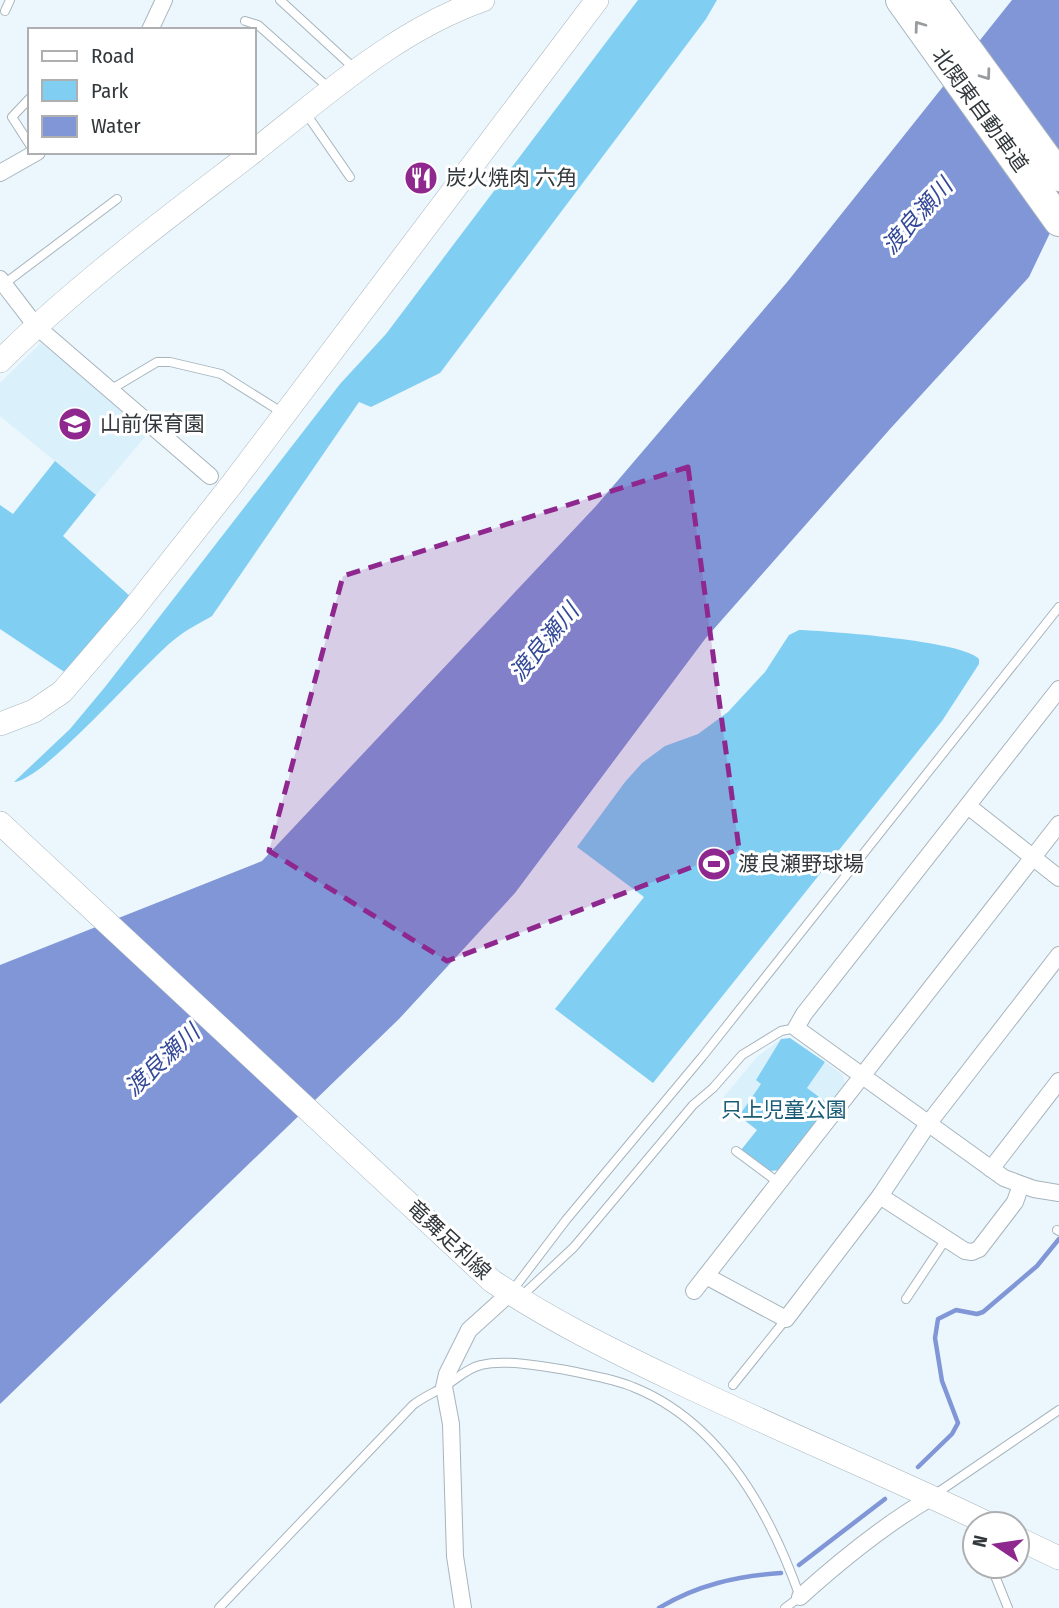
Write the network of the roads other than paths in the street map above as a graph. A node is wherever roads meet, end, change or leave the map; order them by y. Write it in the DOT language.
graph roads {
  1 [pos="10,0"];
  2 [pos="164,0"];
  3 [pos="280,0"];
  4 [pos="483,0"];
  5 [pos="597,0"];
  6 [pos="901,0"];
  7 [pos="931,0"];
  8 [pos="5,11"];
  9 [pos="245,22"];
  10 [pos="151,28"];
  11 [pos="357,71"];
  12 [pos="332,90"];
  13 [pos="28,100"];
  14 [pos="305,112"];
  15 [pos="28,142"];
  16 [pos="256,150"];
  17 [pos="29,154"];
  18 [pos="250,154"];
  19 [pos="0,173"];
  20 [pos="1059,176"];
  21 [pos="350,177"];
  22 [pos="117,199"];
  23 [pos="1059,220"];
  24 [pos="2,281"];
  25 [pos="36,326"];
  26 [pos="0,361"];
  27 [pos="110,390"];
  28 [pos="275,408"];
  29 [pos="210,476"];
  30 [pos="1059,607"];
  31 [pos="1059,689"];
  32 [pos="0,724"];
  33 [pos="968,806"];
  34 [pos="0,823"];
  35 [pos="1059,824"];
  36 [pos="1033,858"];
  37 [pos="1059,878"];
  38 [pos="1059,955"];
  39 [pos="796,1028"];
  40 [pos="862,1076"];
  41 [pos="1059,1081"];
  42 [pos="929,1124"];
  43 [pos="736,1151"];
  44 [pos="991,1169"];
  45 [pos="779,1183"];
  46 [pos="1021,1185"];
  47 [pos="1059,1193"];
  48 [pos="880,1196"];
  49 [pos="946,1239"];
  50 [pos="706,1276"];
  51 [pos="501,1287"];
  52 [pos="694,1291"];
  53 [pos="906,1299"];
  54 [pos="786,1319"];
  55 [pos="733,1385"];
  56 [pos="444,1387"];
  57 [pos="1059,1410"];
  58 [pos="705,1417"];
  59 [pos="697,1425"];
  60 [pos="932,1497"];
  61 [pos="961,1511"];
  62 [pos="1031,1545"];
  63 [pos="1059,1558"];
  64 [pos="996,1580"];
  65 [pos="800,1597"];
  66 [pos="219,1608"];
  67 [pos="463,1608"];
  68 [pos="785,1608"];
  69 [pos="1007,1608"];
  1 -- 8 [label="lane"];
  2 -- 10 [label="street"];
  3 -- 11 [label="lane"];
  4 -- 11 [label="street"];
  5 -- 32 [label="street"];
  23 -- 6 [label="highway, 北関東自動車道, one-way"];
  7 -- 20 [label="highway, 北関東自動車道, one-way"];
  9 -- 12 [label="lane"];
  11 -- 12 [label="street"];
  12 -- 14 [label="street"];
  13 -- 15 [label="lane"];
  14 -- 16 [label="street"];
  14 -- 21 [label="lane"];
  17 -- 19 [label="street"];
  18 -- 25 [label="street"];
  22 -- 24 [label="lane"];
  24 -- 25 [label="street"];
  25 -- 26 [label="street"];
  25 -- 27 [label="street"];
  27 -- 28 [label="lane"];
  27 -- 29 [label="street"];
  30 -- 51 [label="lane"];
  31 -- 33 [label="street"];
  33 -- 36 [label="street"];
  33 -- 39 [label="street"];
  34 -- 51 [label="street, 竜舞足利線"];
  35 -- 36 [label="street"];
  36 -- 37 [label="street"];
  36 -- 40 [label="street"];
  38 -- 42 [label="street"];
  39 -- 40 [label="street"];
  39 -- 51 [label="lane"];
  40 -- 42 [label="street"];
  40 -- 45 [label="street"];
  41 -- 44 [label="street"];
  42 -- 44 [label="street"];
  42 -- 48 [label="street"];
  43 -- 45 [label="lane"];
  44 -- 46 [label="street"];
  45 -- 50 [label="street"];
  46 -- 47 [label="street"];
  46 -- 49 [label="street"];
  48 -- 49 [label="street"];
  48 -- 54 [label="street"];
  49 -- 53 [label="lane"];
  50 -- 52 [label="street"];
  50 -- 54 [label="street"];
  51 -- 56 [label="street"];
  51 -- 60 [label="street, 竜舞足利線"];
  54 -- 55 [label="lane"];
  56 -- 59 [label="lane"];
  56 -- 66 [label="lane"];
  56 -- 67 [label="street"];
  57 -- 60 [label="lane"];
  58 -- 59 [label="lane"];
  59 -- 65 [label="lane"];
  60 -- 61 [label="street, 竜舞足利線"];
  60 -- 65 [label="street"];
  62 -- 63 [label="street"];
  64 -- 69 [label="lane"];
  65 -- 68 [label="lane"];
}
